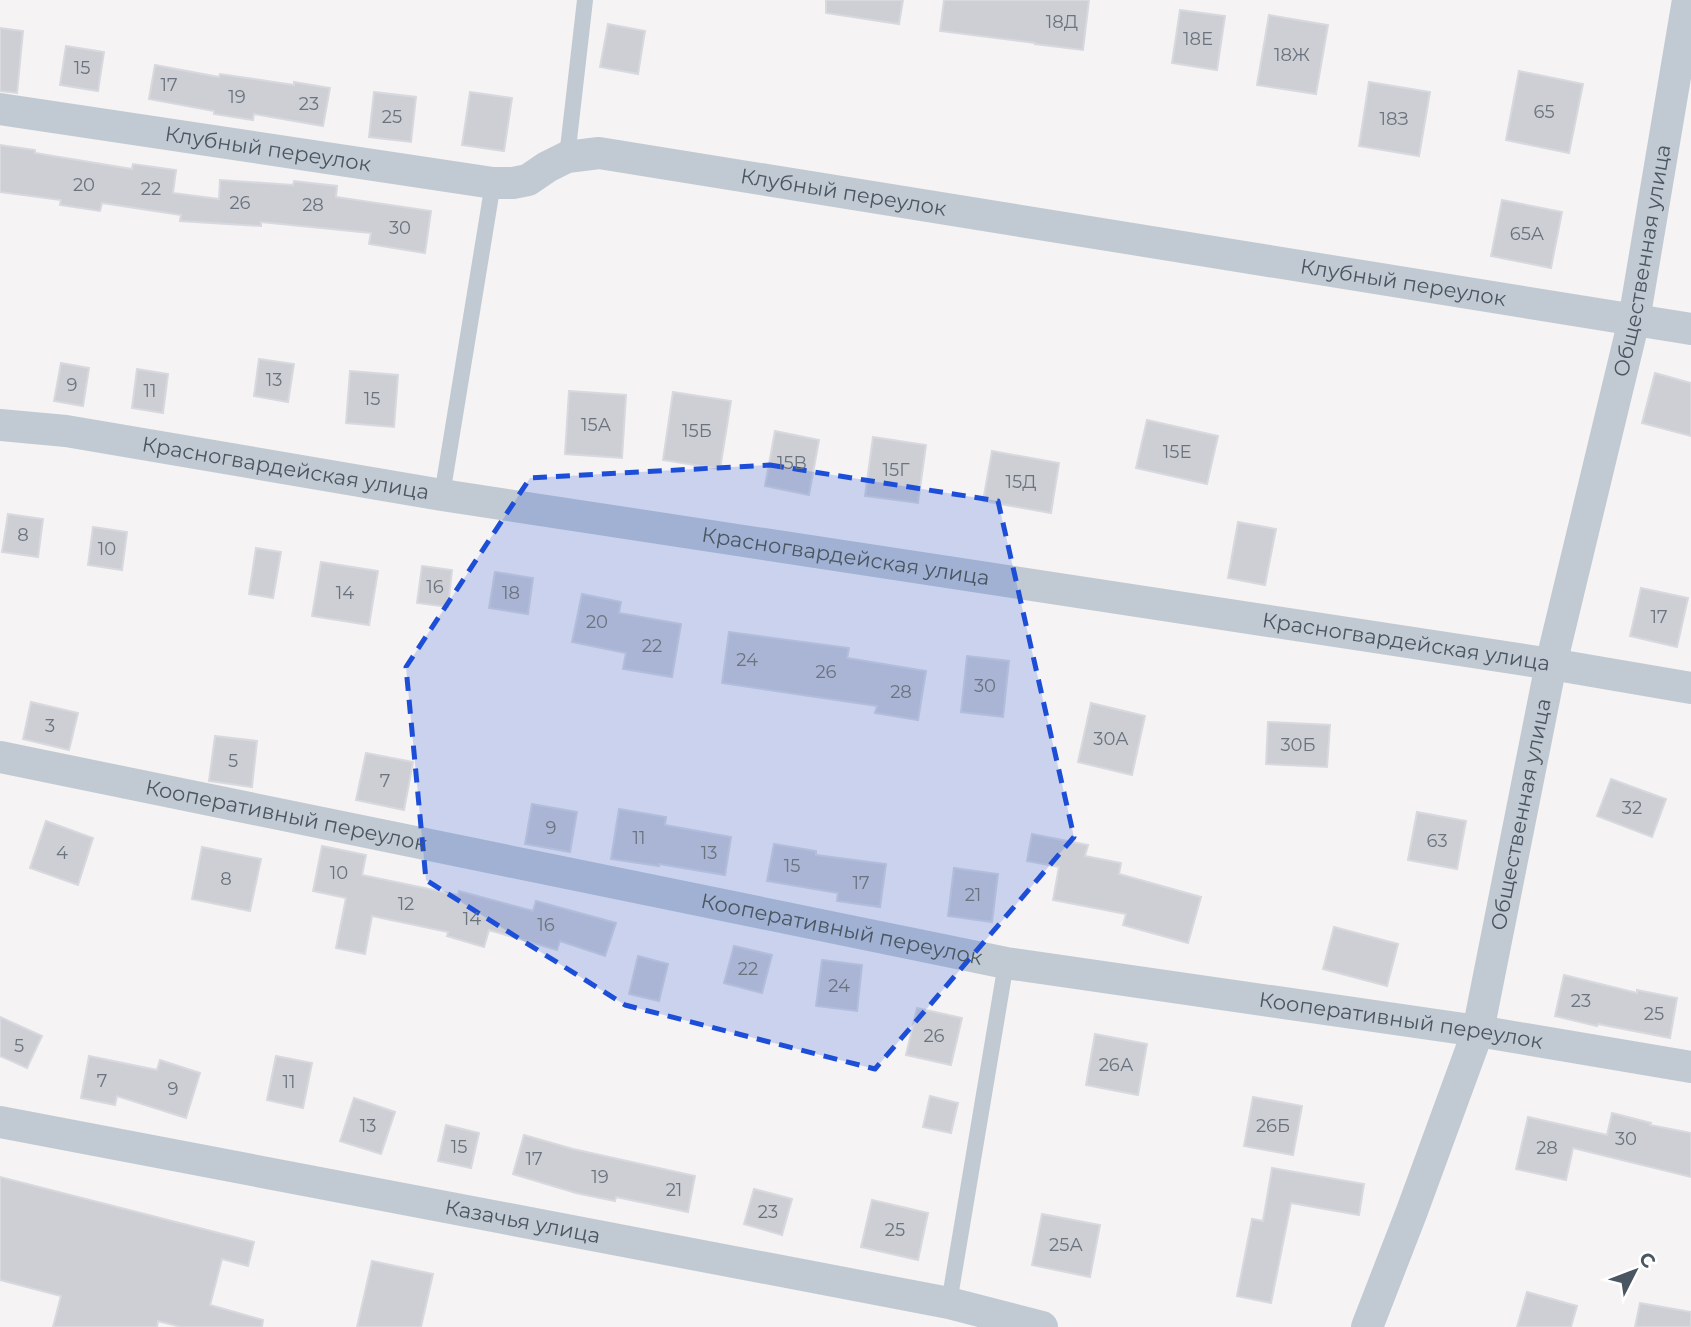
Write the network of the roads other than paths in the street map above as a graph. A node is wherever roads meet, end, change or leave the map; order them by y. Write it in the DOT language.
graph roads {
  1 [pos="585,0"];
  2 [pos="1688,0"];
  3 [pos="0,109"];
  4 [pos="567,157"];
  5 [pos="494,183"];
  6 [pos="1634,320"];
  7 [pos="1691,329"];
  8 [pos="0,425"];
  9 [pos="442,495"];
  10 [pos="1551,664"];
  11 [pos="1691,688"];
  12 [pos="0,757"];
  13 [pos="1006,963"];
  14 [pos="1478,1031"];
  15 [pos="1691,1067"];
  16 [pos="0,1122"];
  17 [pos="949,1303"];
  18 [pos="1042,1327"];
  19 [pos="1367,1327"];
  1 -- 4 [label="lane"];
  2 -- 6 [label="street, Общественная улица"];
  3 -- 5 [label="street, Клубный переулок"];
  4 -- 5 [label="street, Клубный переулок"];
  4 -- 6 [label="street, Клубный переулок"];
  5 -- 9 [label="lane"];
  6 -- 7 [label="street, Клубный переулок"];
  6 -- 10 [label="street, Общественная улица"];
  8 -- 9 [label="street, Красногвардейская улица"];
  9 -- 10 [label="street, Красногвардейская улица"];
  10 -- 11 [label="street, Красногвардейская улица"];
  10 -- 14 [label="street, Общественная улица"];
  12 -- 13 [label="street, Кооперативный переулок"];
  13 -- 14 [label="street, Кооперативный переулок"];
  13 -- 17 [label="lane"];
  14 -- 15 [label="street, Кооперативный переулок"];
  14 -- 19 [label="street, Общественная улица"];
  16 -- 17 [label="street, Казачья улица"];
  17 -- 18 [label="street, Казачья улица"];
}
